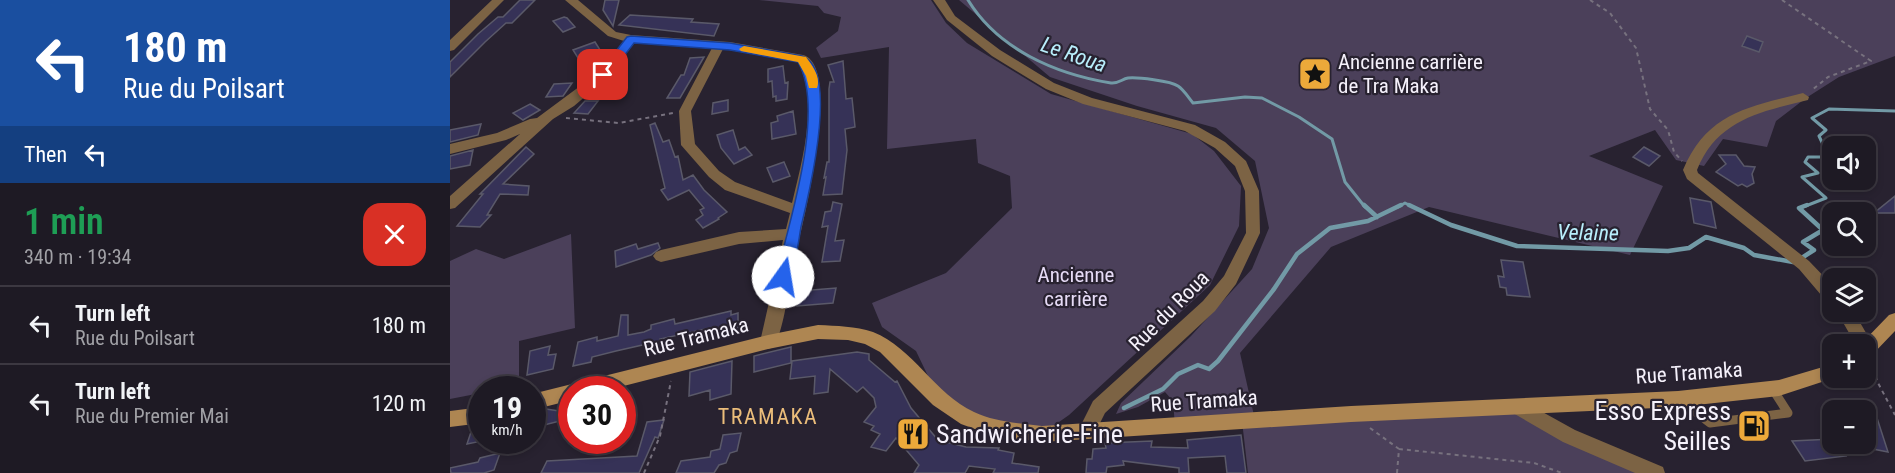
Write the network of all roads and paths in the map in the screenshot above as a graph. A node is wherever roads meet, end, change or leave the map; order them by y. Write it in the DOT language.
graph roads {
  1 [pos="498,0"];
  2 [pos="571,0"];
  3 [pos="591,0"];
  4 [pos="939,0"];
  5 [pos="1590,0"];
  6 [pos="1782,0"];
  7 [pos="586,14"];
  8 [pos="631,39"];
  9 [pos="719,46"];
  10 [pos="450,47"];
  11 [pos="1803,97"];
  12 [pos="685,111"];
  13 [pos="548,116"];
  14 [pos="450,149"];
  15 [pos="1690,170"];
  16 [pos="450,204"];
  17 [pos="799,211"];
  18 [pos="794,234"];
  19 [pos="661,256"];
  20 [pos="1822,285"];
  21 [pos="1895,320"];
  22 [pos="1876,338"];
  23 [pos="768,342"];
  24 [pos="674,365"];
  25 [pos="1822,374"];
  26 [pos="632,376"];
  27 [pos="1876,376"];
  28 [pos="1772,388"];
  29 [pos="1678,399"];
  30 [pos="1519,407"];
  31 [pos="1351,414"];
  32 [pos="1895,415"];
  33 [pos="468,417"];
  34 [pos="450,419"];
  35 [pos="1088,431"];
  36 [pos="1399,449"];
  37 [pos="644,473"];
  38 [pos="1397,473"];
  39 [pos="1562,473"];
  40 [pos="1656,473"];
  1 -- 10 [label="street"];
  2 -- 7 [label="street"];
  3 -- 7 [label="street"];
  4 -- 35 [label="street, Rue du Roua"];
  5 -- 15 [label="path"];
  6 -- 11 [label="path"];
  7 -- 8 [label="street"];
  8 -- 9 [label="street"];
  8 -- 13 [label="street"];
  9 -- 12 [label="street"];
  9 -- 17 [label="street"];
  11 -- 15 [label="street"];
  12 -- 13 [label="path"];
  12 -- 17 [label="street"];
  13 -- 14 [label="street"];
  13 -- 16 [label="street"];
  15 -- 20 [label="street"];
  17 -- 18 [label="street"];
  18 -- 19 [label="street"];
  18 -- 23 [label="street"];
  21 -- 22 [label="main road"];
  23 -- 24 [label="main road, Rue Tramaka"];
  23 -- 35 [label="main road, Rue Tramaka"];
  24 -- 26 [label="main road, Rue Tramaka"];
  24 -- 37 [label="path"];
  25 -- 28 [label="main road, Rue Tramaka"];
  27 -- 32 [label="path"];
  28 -- 29 [label="main road, Rue Tramaka"];
  28 -- 29 [label="lane"];
  29 -- 30 [label="main road, Rue Tramaka"];
  30 -- 31 [label="main road, Rue Tramaka"];
  30 -- 40 [label="street"];
  31 -- 35 [label="main road, Rue Tramaka"];
  31 -- 36 [label="path"];
  33 -- 34 [label="main road"];
  36 -- 38 [label="path"];
  36 -- 39 [label="path"];
}
